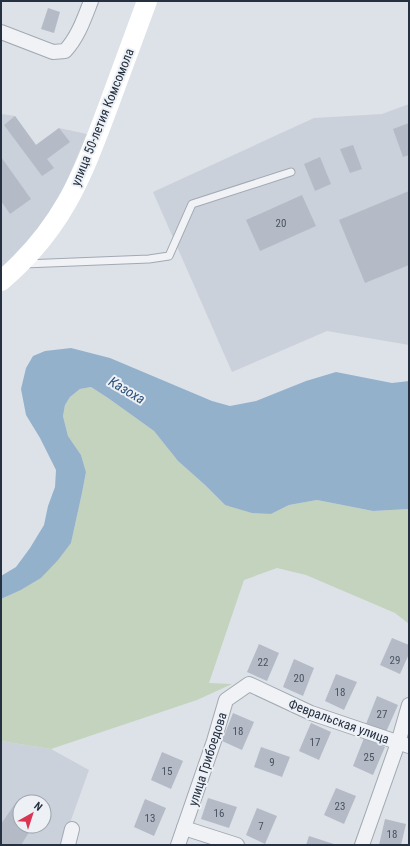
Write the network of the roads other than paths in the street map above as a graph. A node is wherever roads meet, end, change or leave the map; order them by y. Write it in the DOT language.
graph roads {
  1 [pos="91,1"];
  2 [pos="147,1"];
  3 [pos="1,32"];
  4 [pos="291,172"];
  5 [pos="20,264"];
  6 [pos="1,281"];
  7 [pos="249,684"];
  8 [pos="409,704"];
  9 [pos="403,744"];
  10 [pos="184,828"];
  11 [pos="72,829"];
  12 [pos="68,845"];
  13 [pos="178,845"];
  14 [pos="237,845"];
  15 [pos="362,845"];
  1 -- 3 [label="street"];
  2 -- 5 [label="main road, улица 50-летия Комсомола"];
  4 -- 5 [label="lane"];
  5 -- 6 [label="main road, улица 50-летия Комсомола"];
  7 -- 9 [label="street, Февральская улица"];
  7 -- 10 [label="street, улица Грибоедова"];
  8 -- 9 [label="street"];
  9 -- 15 [label="street"];
  10 -- 13 [label="street, улица Грибоедова"];
  10 -- 14 [label="street"];
  11 -- 12 [label="street"];
}
